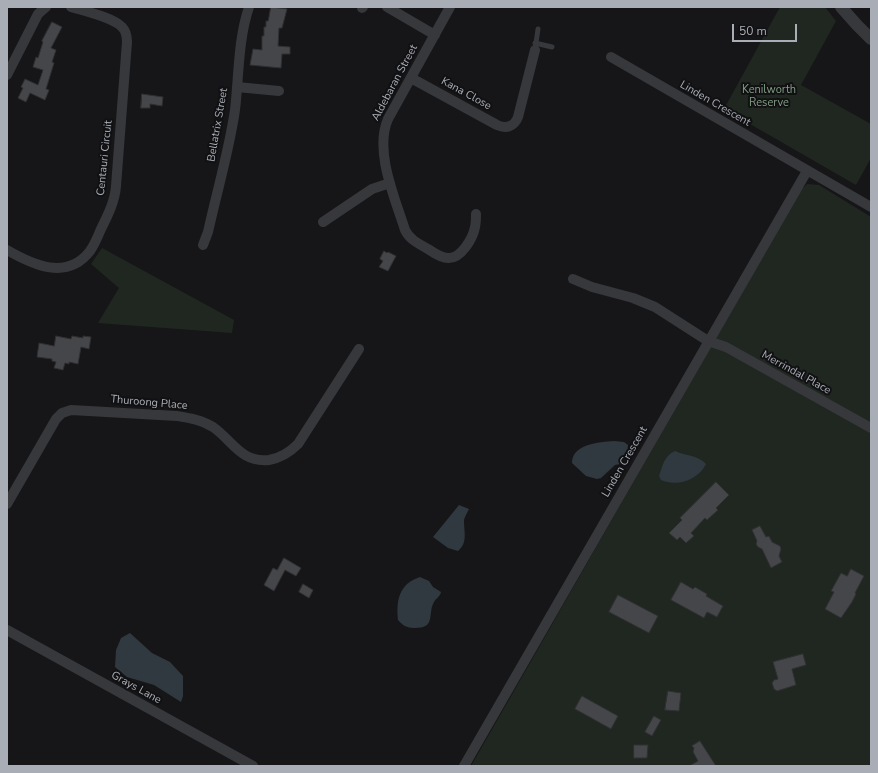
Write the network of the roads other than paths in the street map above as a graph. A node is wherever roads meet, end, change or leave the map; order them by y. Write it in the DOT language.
graph roads {
  1 [pos="46,7"];
  2 [pos="71,7"];
  3 [pos="249,7"];
  4 [pos="387,7"];
  5 [pos="450,7"];
  6 [pos="841,7"];
  7 [pos="538,29"];
  8 [pos="435,35"];
  9 [pos="871,39"];
  10 [pos="535,46"];
  11 [pos="552,47"];
  12 [pos="611,57"];
  13 [pos="7,75"];
  14 [pos="411,78"];
  15 [pos="237,87"];
  16 [pos="279,91"];
  17 [pos="807,171"];
  18 [pos="390,183"];
  19 [pos="871,207"];
  20 [pos="476,214"];
  21 [pos="323,222"];
  22 [pos="203,245"];
  23 [pos="7,250"];
  24 [pos="573,279"];
  25 [pos="708,341"];
  26 [pos="359,349"];
  27 [pos="871,428"];
  28 [pos="7,504"];
  29 [pos="7,630"];
  30 [pos="253,766"];
  31 [pos="464,766"];
  1 -- 13 [label="street"];
  2 -- 23 [label="street, Centauri Circuit"];
  3 -- 15 [label="street, Bellatrix Street"];
  4 -- 8 [label="street"];
  5 -- 8 [label="street, Aldebaran Street"];
  6 -- 9 [label="street"];
  7 -- 10 [label="lane"];
  8 -- 14 [label="street, Aldebaran Street"];
  10 -- 11 [label="lane"];
  10 -- 14 [label="street, Kana Close"];
  12 -- 17 [label="street, Linden Crescent"];
  14 -- 18 [label="street, Aldebaran Street"];
  15 -- 16 [label="street"];
  15 -- 22 [label="street, Bellatrix Street"];
  17 -- 19 [label="street, Linden Crescent"];
  17 -- 25 [label="street, Linden Crescent"];
  18 -- 20 [label="street, Aldebaran Street"];
  18 -- 21 [label="street"];
  24 -- 25 [label="street, Merrindal Place"];
  25 -- 27 [label="street, Merrindal Place"];
  25 -- 31 [label="street, Linden Crescent"];
  26 -- 28 [label="street, Thuroong Place"];
  29 -- 30 [label="street, Grays Lane"];
}
